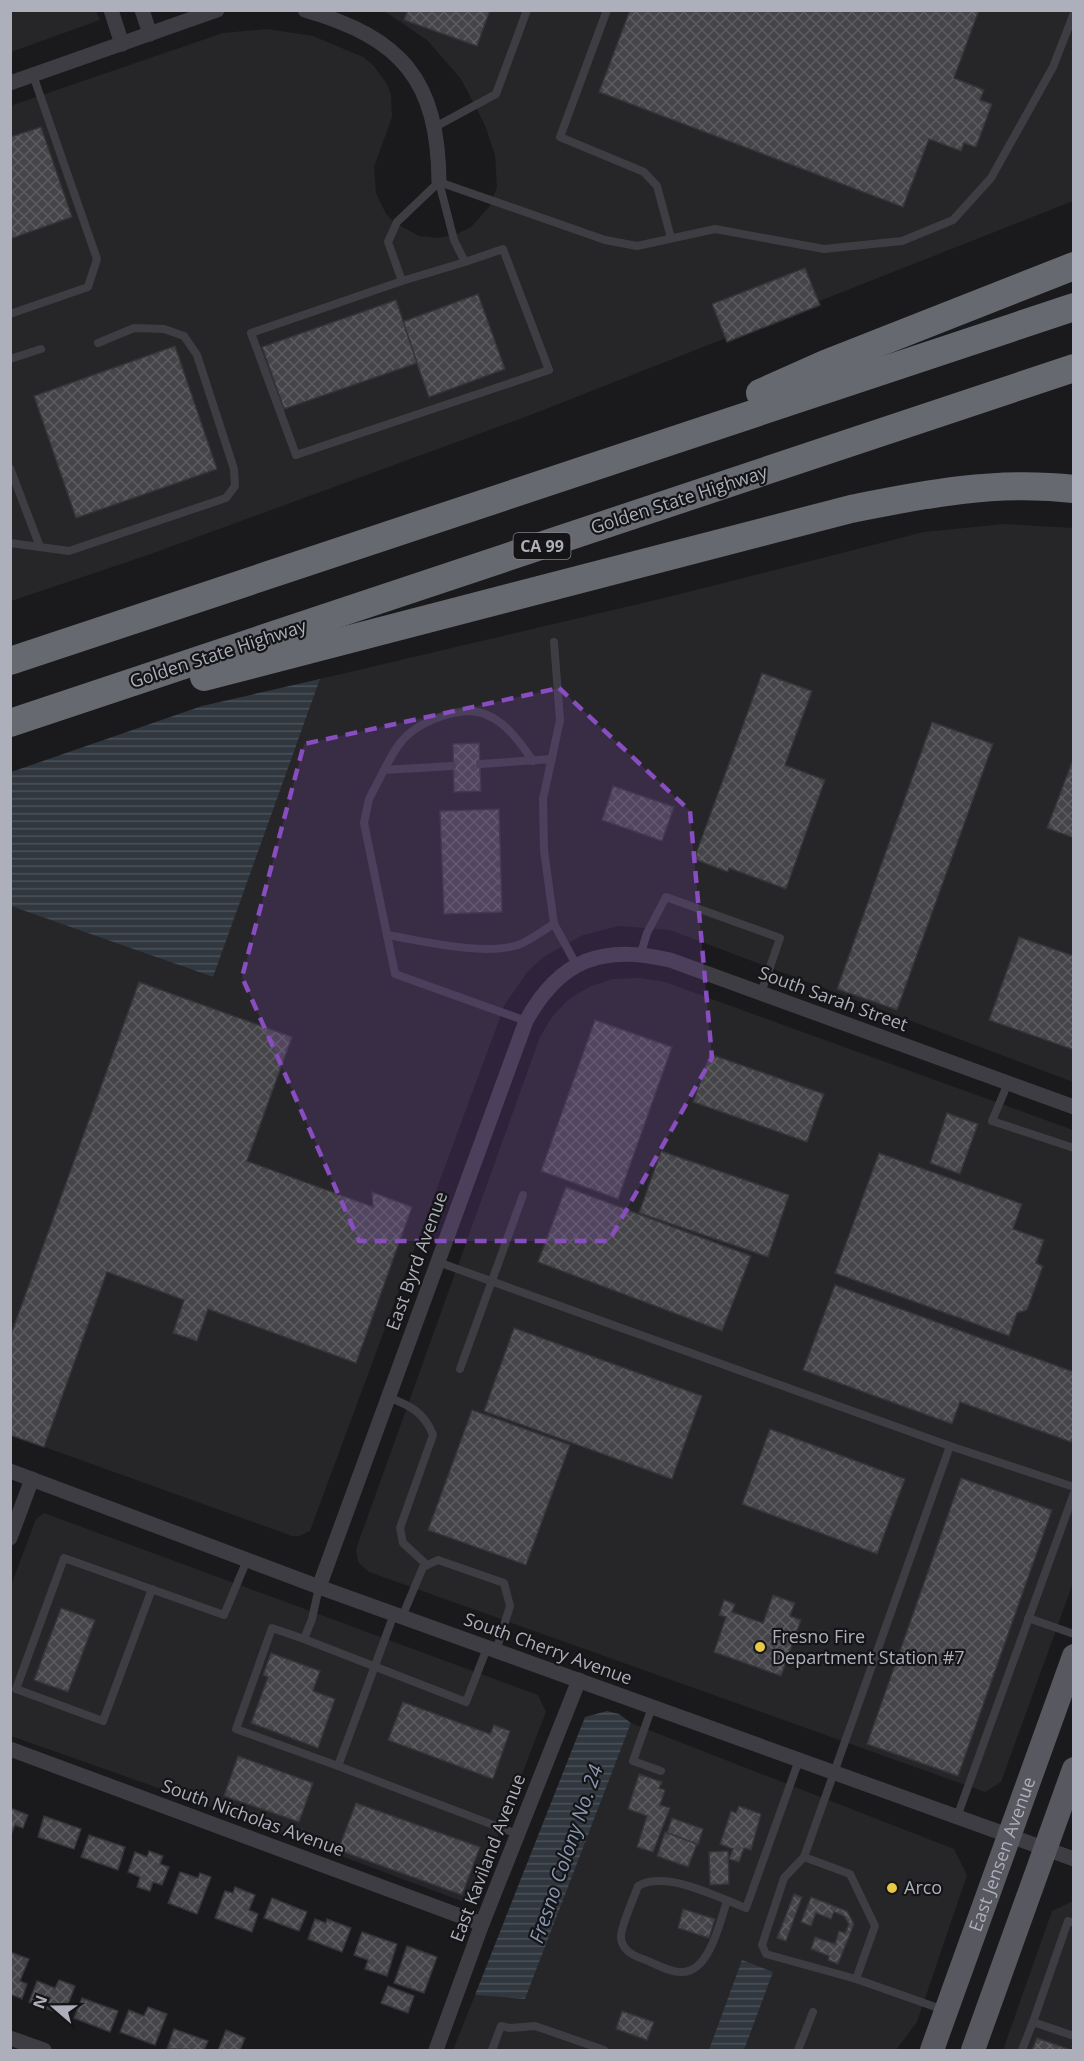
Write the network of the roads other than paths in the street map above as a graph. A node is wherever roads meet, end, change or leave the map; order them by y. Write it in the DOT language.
graph roads {
  1 [pos="111,10"];
  2 [pos="142,10"];
  3 [pos="218,10"];
  4 [pos="305,10"];
  5 [pos="527,10"];
  6 [pos="607,10"];
  7 [pos="1074,13"];
  8 [pos="150,34"];
  9 [pos="122,44"];
  10 [pos="33,75"];
  11 [pos="10,83"];
  12 [pos="435,128"];
  13 [pos="439,182"];
  14 [pos="671,238"];
  15 [pos="465,262"];
  16 [pos="1074,266"];
  17 [pos="402,280"];
  18 [pos="1074,307"];
  19 [pos="10,314"];
  20 [pos="98,343"];
  21 [pos="42,348"];
  22 [pos="10,359"];
  23 [pos="1074,368"];
  24 [pos="609,459"];
  25 [pos="10,468"];
  26 [pos="1074,489"];
  27 [pos="10,543"];
  28 [pos="40,547"];
  29 [pos="554,642"];
  30 [pos="10,661"];
  31 [pos="10,725"];
  32 [pos="552,759"];
  33 [pos="533,761"];
  34 [pos="480,764"];
  35 [pos="452,766"];
  36 [pos="384,770"];
  37 [pos="554,924"];
  38 [pos="387,935"];
  39 [pos="641,953"];
  40 [pos="577,966"];
  41 [pos="761,993"];
  42 [pos="526,1021"];
  43 [pos="1008,1083"];
  44 [pos="1074,1107"];
  45 [pos="1074,1148"];
  46 [pos="523,1195"];
  47 [pos="438,1262"];
  48 [pos="492,1281"];
  49 [pos="459,1369"];
  50 [pos="388,1397"];
  51 [pos="950,1446"];
  52 [pos="10,1472"];
  53 [pos="32,1479"];
  54 [pos="1074,1487"];
  55 [pos="1074,1493"];
  56 [pos="10,1538"];
  57 [pos="247,1560"];
  58 [pos="427,1565"];
  59 [pos="319,1587"];
  60 [pos="152,1589"];
  61 [pos="398,1615"];
  62 [pos="1029,1618"];
  63 [pos="1074,1634"];
  64 [pos="304,1639"];
  65 [pos="491,1649"];
  66 [pos="1074,1656"];
  67 [pos="374,1666"];
  68 [pos="579,1680"];
  69 [pos="652,1707"];
  70 [pos="10,1749"];
  71 [pos="799,1760"];
  72 [pos="338,1766"];
  73 [pos="1074,1769"];
  74 [pos="661,1772"];
  75 [pos="834,1773"];
  76 [pos="957,1817"];
  77 [pos="517,1834"];
  78 [pos="1010,1836"];
  79 [pos="1045,1849"];
  80 [pos="804,1857"];
  81 [pos="1074,1859"];
  82 [pos="727,1901"];
  83 [pos="1074,1923"];
  84 [pos="482,1924"];
  85 [pos="856,1979"];
  86 [pos="947,2011"];
  87 [pos="813,2012"];
  88 [pos="1033,2022"];
  89 [pos="1074,2036"];
  90 [pos="10,2038"];
  91 [pos="44,2050"];
  92 [pos="436,2050"];
  93 [pos="492,2050"];
  94 [pos="604,2050"];
  95 [pos="798,2050"];
  96 [pos="933,2050"];
  97 [pos="973,2050"];
  98 [pos="1022,2050"];
  1 -- 9 [label="street"];
  2 -- 8 [label="street"];
  3 -- 8 [label="street"];
  4 -- 12 [label="street"];
  5 -- 12 [label="lane"];
  6 -- 14 [label="lane"];
  7 -- 14 [label="lane"];
  8 -- 9 [label="street"];
  9 -- 10 [label="street"];
  10 -- 11 [label="street"];
  10 -- 19 [label="lane"];
  12 -- 13 [label="street"];
  13 -- 14 [label="lane"];
  13 -- 15 [label="lane"];
  13 -- 17 [label="lane"];
  15 -- 17 [label="lane"];
  15 -- 17 [label="lane"];
  16 -- 24 [label="highway"];
  18 -- 24 [label="highway"];
  20 -- 28 [label="lane"];
  21 -- 22 [label="lane"];
  23 -- 31 [label="highway, Golden State Highway / CA 99"];
  24 -- 30 [label="highway"];
  25 -- 28 [label="lane"];
  26 -- 31 [label="highway"];
  27 -- 28 [label="lane"];
  29 -- 32 [label="lane"];
  32 -- 33 [label="lane"];
  32 -- 37 [label="lane"];
  33 -- 34 [label="lane"];
  33 -- 36 [label="lane"];
  35 -- 36 [label="lane"];
  36 -- 38 [label="lane"];
  37 -- 38 [label="lane"];
  37 -- 40 [label="lane"];
  38 -- 42 [label="lane"];
  39 -- 40 [label="street, South Sarah Street"];
  39 -- 41 [label="street, South Sarah Street"];
  39 -- 41 [label="lane"];
  40 -- 42 [label="street, East Byrd Avenue"];
  41 -- 43 [label="street, South Sarah Street"];
  42 -- 47 [label="street, East Byrd Avenue"];
  43 -- 44 [label="street, South Sarah Street"];
  43 -- 45 [label="lane"];
  46 -- 48 [label="lane"];
  47 -- 48 [label="lane"];
  47 -- 50 [label="street, East Byrd Avenue"];
  48 -- 49 [label="lane"];
  48 -- 51 [label="lane"];
  50 -- 58 [label="lane"];
  50 -- 59 [label="street, East Byrd Avenue"];
  51 -- 54 [label="lane"];
  51 -- 75 [label="lane"];
  52 -- 53 [label="street, South Cherry Avenue"];
  53 -- 56 [label="street"];
  53 -- 57 [label="street, South Cherry Avenue"];
  55 -- 62 [label="lane"];
  57 -- 59 [label="street, South Cherry Avenue"];
  57 -- 60 [label="lane"];
  58 -- 61 [label="lane"];
  58 -- 65 [label="lane"];
  59 -- 61 [label="street, South Cherry Avenue"];
  59 -- 64 [label="lane"];
  60 -- 60 [label="lane"];
  61 -- 65 [label="street, South Cherry Avenue"];
  61 -- 67 [label="lane"];
  62 -- 63 [label="lane"];
  62 -- 76 [label="lane"];
  64 -- 67 [label="lane"];
  64 -- 72 [label="lane"];
  65 -- 67 [label="lane"];
  65 -- 68 [label="street, South Cherry Avenue"];
  66 -- 78 [label="main road, East Jensen Avenue"];
  67 -- 72 [label="lane"];
  68 -- 69 [label="street, South Cherry Avenue"];
  68 -- 77 [label="street, East Kaviland Avenue"];
  69 -- 71 [label="street, South Cherry Avenue"];
  69 -- 74 [label="lane"];
  70 -- 84 [label="street, South Nicholas Avenue"];
  71 -- 75 [label="street, South Cherry Avenue"];
  71 -- 82 [label="lane"];
  72 -- 77 [label="lane"];
  73 -- 79 [label="main road, East Jensen Avenue"];
  75 -- 76 [label="street, South Cherry Avenue"];
  75 -- 80 [label="lane"];
  76 -- 78 [label="street, South Cherry Avenue"];
  77 -- 84 [label="street, East Kaviland Avenue"];
  78 -- 79 [label="street, South Cherry Avenue"];
  78 -- 86 [label="main road, East Jensen Avenue"];
  79 -- 81 [label="street, South Cherry Avenue"];
  79 -- 97 [label="main road, East Jensen Avenue"];
  80 -- 85 [label="lane"];
  80 -- 85 [label="lane"];
  82 -- 82 [label="lane"];
  83 -- 88 [label="lane"];
  84 -- 92 [label="street, East Kaviland Avenue"];
  85 -- 86 [label="lane"];
  86 -- 96 [label="main road, East Jensen Avenue"];
  87 -- 95 [label="lane"];
  88 -- 89 [label="lane"];
  88 -- 98 [label="lane"];
  90 -- 91 [label="street"];
  93 -- 94 [label="lane"];
}
